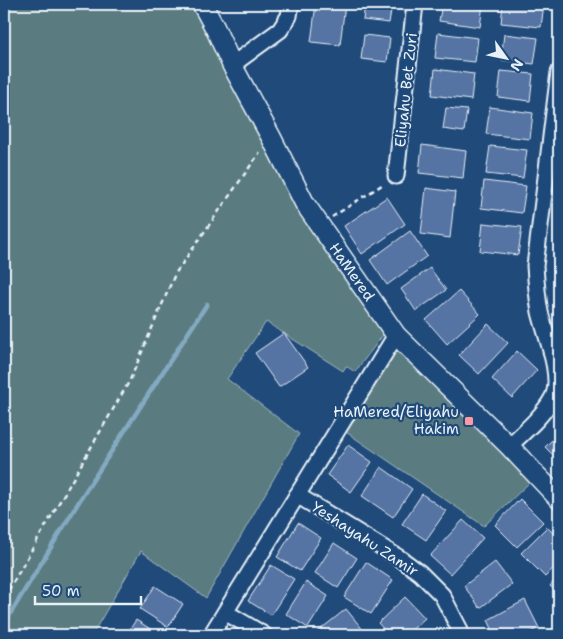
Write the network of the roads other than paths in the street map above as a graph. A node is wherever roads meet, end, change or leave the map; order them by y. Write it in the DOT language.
graph roads {
  1 [pos="202,4"];
  2 [pos="291,4"];
  3 [pos="415,4"];
  4 [pos="232,65"];
  5 [pos="559,72"];
  6 [pos="554,156"];
  7 [pos="396,176"];
  8 [pos="396,335"];
  9 [pos="509,446"];
  10 [pos="297,495"];
  11 [pos="559,499"];
  12 [pos="225,612"];
  13 [pos="211,635"];
  14 [pos="264,635"];
  15 [pos="461,635"];
  1 -- 4 [label="street, HaMered"];
  2 -- 4 [label="street"];
  3 -- 7 [label="street, Eliyahu Bet Zuri"];
  4 -- 8 [label="street, HaMered"];
  5 -- 6 [label="street"];
  6 -- 9 [label="street"];
  8 -- 9 [label="street, HaMered"];
  8 -- 10 [label="street"];
  9 -- 11 [label="street, HaMered"];
  10 -- 12 [label="street"];
  10 -- 15 [label="street, Yeshayahu Zamir"];
  12 -- 13 [label="street"];
  12 -- 14 [label="street"];
}
